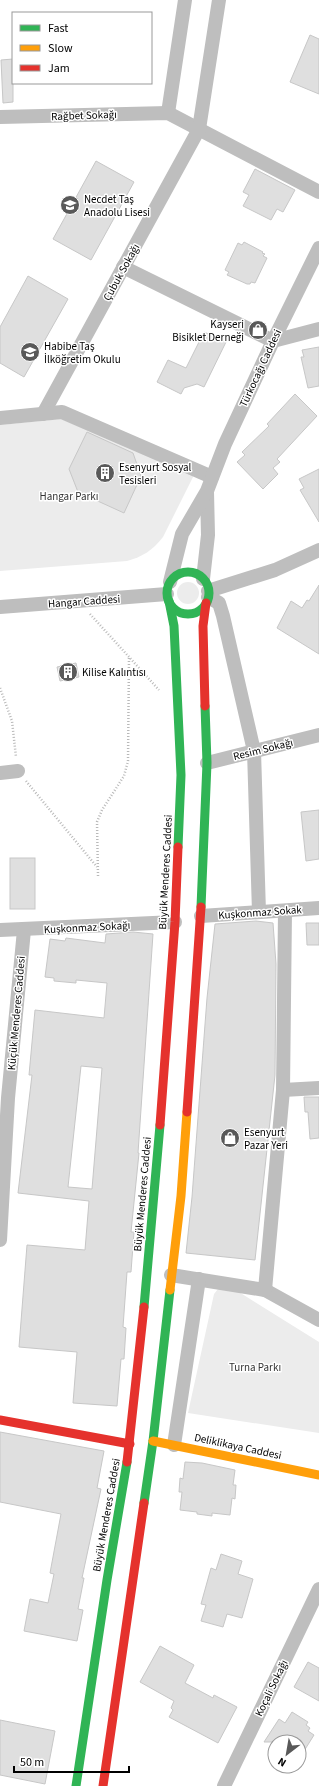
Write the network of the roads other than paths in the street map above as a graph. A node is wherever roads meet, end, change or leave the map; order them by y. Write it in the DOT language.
graph roads {
  1 [pos="186,0"];
  2 [pos="219,0"];
  3 [pos="168,113"];
  4 [pos="0,117"];
  5 [pos="199,129"];
  6 [pos="319,192"];
  7 [pos="319,248"];
  8 [pos="123,267"];
  9 [pos="319,329"];
  10 [pos="273,341"];
  11 [pos="43,414"];
  12 [pos="0,418"];
  13 [pos="212,477"];
  14 [pos="207,491"];
  15 [pos="319,550"];
  16 [pos="169,592"];
  17 [pos="206,592"];
  18 [pos="0,607"];
  19 [pos="319,735"];
  20 [pos="254,751"];
  21 [pos="207,763"];
  22 [pos="18,772"];
  23 [pos="0,773"];
  24 [pos="319,908"];
  25 [pos="285,910"];
  26 [pos="259,912"];
  27 [pos="201,916"];
  28 [pos="175,922"];
  29 [pos="0,930"];
  30 [pos="24,930"];
  31 [pos="319,1088"];
  32 [pos="283,1090"];
  33 [pos="4,1097"];
  34 [pos="0,1240"];
  35 [pos="171,1275"];
  36 [pos="199,1279"];
  37 [pos="265,1290"];
  38 [pos="319,1320"];
  39 [pos="0,1420"];
  40 [pos="153,1441"];
  41 [pos="130,1444"];
  42 [pos="174,1445"];
  43 [pos="319,1475"];
  44 [pos="319,1589"];
  45 [pos="76,1786"];
  46 [pos="103,1786"];
  47 [pos="224,1786"];
  1 -- 3 [label="street"];
  2 -- 5 [label="street"];
  3 -- 4 [label="street, Rağbet Sokağı"];
  3 -- 5 [label="street"];
  5 -- 6 [label="street"];
  5 -- 8 [label="street, Çubuk Sokağı"];
  7 -- 10 [label="street, Türkocağı Caddesi"];
  8 -- 10 [label="street"];
  8 -- 11 [label="street, Çubuk Sokağı"];
  9 -- 10 [label="street"];
  10 -- 13 [label="street, Türkocağı Caddesi"];
  11 -- 12 [label="street"];
  11 -- 13 [label="street"];
  13 -- 14 [label="street, Türkocağı Caddesi"];
  14 -- 16 [label="street, Türkocağı Caddesi"];
  14 -- 17 [label="street, Türkocağı Caddesi"];
  15 -- 17 [label="street"];
  16 -- 17 [label="street"];
  16 -- 17 [label="street"];
  16 -- 18 [label="street, Hangar Caddesi"];
  16 -- 28 [label="street, Büyük Menderes Caddesi"];
  17 -- 20 [label="street"];
  17 -- 21 [label="street"];
  19 -- 20 [label="street, Resim Sokağı"];
  20 -- 21 [label="street, Resim Sokağı"];
  20 -- 26 [label="street"];
  21 -- 27 [label="street"];
  22 -- 23 [label="street"];
  24 -- 25 [label="street, Kuşkonmaz Sokak"];
  25 -- 26 [label="street, Kuşkonmaz Sokak"];
  25 -- 32 [label="street"];
  26 -- 27 [label="street, Kuşkonmaz Sokak"];
  27 -- 35 [label="street"];
  28 -- 30 [label="street, Kuşkonmaz Sokağı"];
  28 -- 41 [label="street, Büyük Menderes Caddesi"];
  29 -- 30 [label="street, Kuşkonmaz Sokağı"];
  30 -- 33 [label="street, Küçük Menderes Caddesi"];
  31 -- 32 [label="street"];
  32 -- 37 [label="street"];
  33 -- 34 [label="street, Küçük Menderes Caddesi"];
  35 -- 36 [label="street"];
  35 -- 40 [label="street"];
  36 -- 37 [label="street"];
  36 -- 42 [label="street"];
  37 -- 38 [label="street"];
  39 -- 41 [label="street"];
  40 -- 42 [label="street, Deliklikaya Caddesi"];
  40 -- 46 [label="street"];
  41 -- 45 [label="street, Büyük Menderes Caddesi"];
  42 -- 43 [label="street, Deliklikaya Caddesi"];
  44 -- 47 [label="street, Koçali Sokağı"];
}
